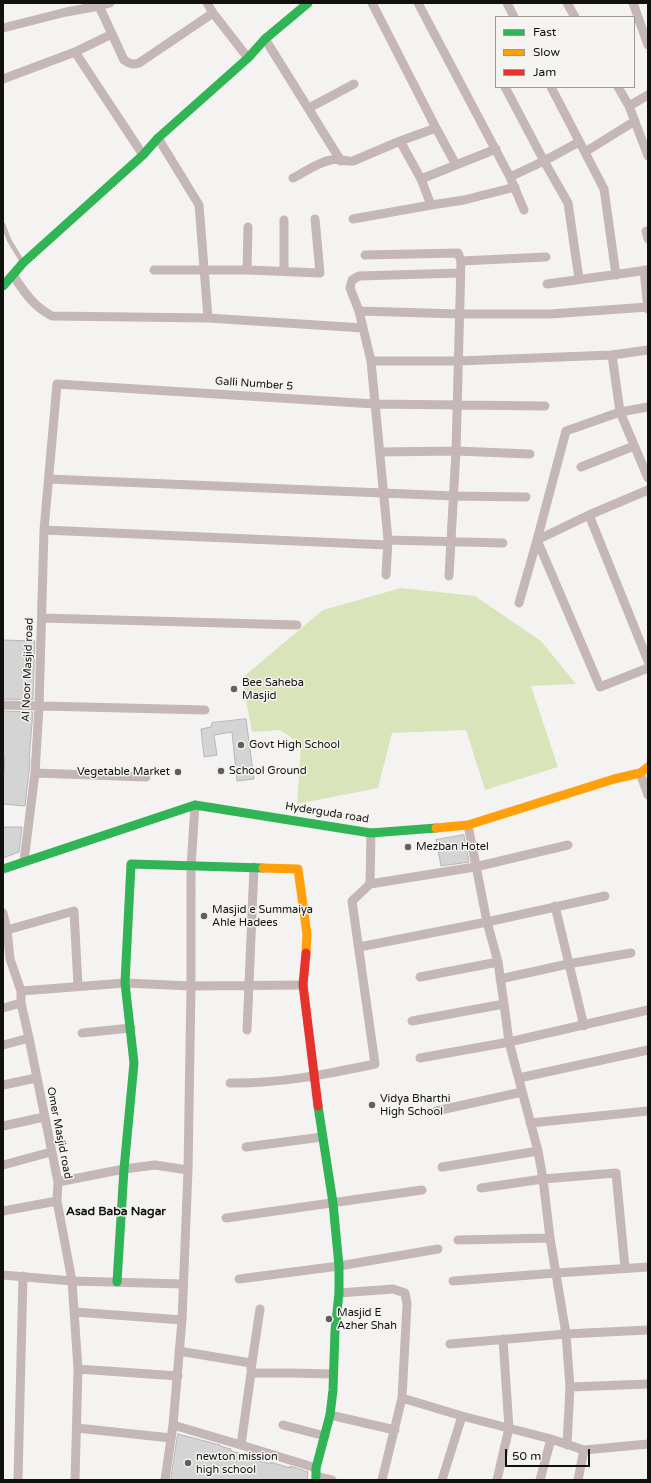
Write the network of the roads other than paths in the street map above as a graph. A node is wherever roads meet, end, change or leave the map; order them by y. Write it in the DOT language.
graph roads {
  1 [pos="110,3"];
  2 [pos="208,3"];
  3 [pos="372,3"];
  4 [pos="429,3"];
  5 [pos="507,3"];
  6 [pos="567,3"];
  7 [pos="633,3"];
  8 [pos="303,5"];
  9 [pos="419,5"];
  10 [pos="99,6"];
  11 [pos="64,7"];
  12 [pos="213,13"];
  13 [pos="514,16"];
  14 [pos="575,16"];
  15 [pos="3,28"];
  16 [pos="112,34"];
  17 [pos="266,39"];
  18 [pos="648,45"];
  19 [pos="75,52"];
  20 [pos="248,58"];
  21 [pos="3,79"];
  22 [pos="354,84"];
  23 [pos="506,88"];
  24 [pos="552,88"];
  25 [pos="619,88"];
  26 [pos="648,95"];
  27 [pos="629,106"];
  28 [pos="309,108"];
  29 [pos="635,122"];
  30 [pos="436,128"];
  31 [pos="158,138"];
  32 [pos="400,141"];
  33 [pos="579,142"];
  34 [pos="496,149"];
  35 [pos="585,152"];
  36 [pos="143,154"];
  37 [pos="648,156"];
  38 [pos="341,161"];
  39 [pos="544,161"];
  40 [pos="456,165"];
  41 [pos="510,177"];
  42 [pos="293,178"];
  43 [pos="421,179"];
  44 [pos="515,186"];
  45 [pos="431,205"];
  46 [pos="524,210"];
  47 [pos="314,219"];
  48 [pos="353,219"];
  49 [pos="284,220"];
  50 [pos="3,224"];
  51 [pos="248,227"];
  52 [pos="364,255"];
  53 [pos="546,257"];
  54 [pos="460,261"];
  55 [pos="23,263"];
  56 [pos="154,270"];
  57 [pos="247,270"];
  58 [pos="646,270"];
  59 [pos="205,271"];
  60 [pos="284,271"];
  61 [pos="459,273"];
  62 [pos="13,275"];
  63 [pos="616,275"];
  64 [pos="579,279"];
  65 [pos="547,284"];
  66 [pos="3,286"];
  67 [pos="648,308"];
  68 [pos="359,311"];
  69 [pos="459,314"];
  70 [pos="208,318"];
  71 [pos="363,328"];
  72 [pos="648,350"];
  73 [pos="612,355"];
  74 [pos="371,361"];
  75 [pos="458,361"];
  76 [pos="375,404"];
  77 [pos="457,405"];
  78 [pos="545,406"];
  79 [pos="648,407"];
  80 [pos="620,412"];
  81 [pos="634,446"];
  82 [pos="380,452"];
  83 [pos="456,452"];
  84 [pos="530,454"];
  85 [pos="581,467"];
  86 [pos="648,478"];
  87 [pos="49,479"];
  88 [pos="648,490"];
  89 [pos="384,493"];
  90 [pos="454,496"];
  91 [pos="526,497"];
  92 [pos="589,515"];
  93 [pos="44,530"];
  94 [pos="537,540"];
  95 [pos="452,541"];
  96 [pos="388,543"];
  97 [pos="504,543"];
  98 [pos="386,575"];
  99 [pos="449,576"];
  100 [pos="519,603"];
  101 [pos="42,618"];
  102 [pos="297,625"];
  103 [pos="648,661"];
  104 [pos="648,668"];
  105 [pos="3,705"];
  106 [pos="39,707"];
  107 [pos="205,710"];
  108 [pos="648,767"];
  109 [pos="35,773"];
  110 [pos="640,773"];
  111 [pos="146,777"];
  112 [pos="648,795"];
  113 [pos="195,805"];
  114 [pos="468,825"];
  115 [pos="371,833"];
  116 [pos="568,845"];
  117 [pos="24,861"];
  118 [pos="191,867"];
  119 [pos="475,867"];
  120 [pos="254,868"];
  121 [pos="3,869"];
  122 [pos="370,884"];
  123 [pos="605,896"];
  124 [pos="555,906"];
  125 [pos="3,913"];
  126 [pos="487,922"];
  127 [pos="7,930"];
  128 [pos="359,947"];
  129 [pos="631,953"];
  130 [pos="7,960"];
  131 [pos="498,962"];
  132 [pos="568,964"];
  133 [pos="420,977"];
  134 [pos="500,979"];
  135 [pos="124,983"];
  136 [pos="248,985"];
  137 [pos="303,985"];
  138 [pos="78,986"];
  139 [pos="191,986"];
  140 [pos="21,991"];
  141 [pos="21,1003"];
  142 [pos="504,1004"];
  143 [pos="3,1008"];
  144 [pos="648,1010"];
  145 [pos="412,1021"];
  146 [pos="584,1026"];
  147 [pos="131,1028"];
  148 [pos="246,1030"];
  149 [pos="82,1033"];
  150 [pos="29,1038"];
  151 [pos="509,1042"];
  152 [pos="3,1045"];
  153 [pos="648,1050"];
  154 [pos="420,1058"];
  155 [pos="315,1076"];
  156 [pos="36,1078"];
  157 [pos="519,1078"];
  158 [pos="230,1082"];
  159 [pos="3,1085"];
  160 [pos="522,1092"];
  161 [pos="436,1111"];
  162 [pos="648,1111"];
  163 [pos="44,1117"];
  164 [pos="530,1123"];
  165 [pos="3,1126"];
  166 [pos="322,1138"];
  167 [pos="246,1147"];
  168 [pos="538,1151"];
  169 [pos="51,1152"];
  170 [pos="3,1164"];
  171 [pos="442,1167"];
  172 [pos="124,1169"];
  173 [pos="188,1170"];
  174 [pos="543,1179"];
  175 [pos="58,1182"];
  176 [pos="481,1188"];
  177 [pos="422,1190"];
  178 [pos="56,1201"];
  179 [pos="333,1203"];
  180 [pos="3,1211"];
  181 [pos="226,1218"];
  182 [pos="550,1238"];
  183 [pos="458,1240"];
  184 [pos="438,1249"];
  185 [pos="339,1266"];
  186 [pos="648,1267"];
  187 [pos="624,1268"];
  188 [pos="556,1272"];
  189 [pos="3,1275"];
  190 [pos="23,1276"];
  191 [pos="239,1279"];
  192 [pos="72,1281"];
  193 [pos="117,1282"];
  194 [pos="453,1282"];
  195 [pos="183,1284"];
  196 [pos="339,1293"];
  197 [pos="260,1309"];
  198 [pos="75,1312"];
  199 [pos="182,1320"];
  200 [pos="648,1330"];
  201 [pos="566,1334"];
  202 [pos="503,1339"];
  203 [pos="450,1344"];
  204 [pos="179,1351"];
  205 [pos="251,1363"];
  206 [pos="78,1369"];
  207 [pos="251,1373"];
  208 [pos="332,1374"];
  209 [pos="178,1376"];
  210 [pos="648,1384"];
  211 [pos="570,1387"];
  212 [pos="402,1398"];
  213 [pos="330,1415"];
  214 [pos="462,1416"];
  215 [pos="173,1425"];
  216 [pos="283,1425"];
  217 [pos="77,1428"];
  218 [pos="509,1428"];
  219 [pos="395,1430"];
  220 [pos="325,1436"];
  221 [pos="171,1438"];
  222 [pos="551,1439"];
  223 [pos="648,1444"];
  224 [pos="241,1445"];
  225 [pos="567,1445"];
  226 [pos="584,1450"];
  227 [pos="316,1475"];
  228 [pos="18,1480"];
  229 [pos="75,1480"];
  230 [pos="164,1480"];
  231 [pos="332,1480"];
  232 [pos="382,1480"];
  233 [pos="442,1480"];
  234 [pos="496,1480"];
  235 [pos="540,1480"];
  236 [pos="578,1480"];
  1 -- 10 [label="street"];
  2 -- 12 [label="street"];
  3 -- 30 [label="street"];
  4 -- 9 [label="street"];
  5 -- 13 [label="street"];
  6 -- 14 [label="street"];
  7 -- 18 [label="street"];
  8 -- 17 [label="street"];
  9 -- 34 [label="street"];
  10 -- 11 [label="street"];
  10 -- 16 [label="street"];
  11 -- 15 [label="street"];
  12 -- 16 [label="street"];
  12 -- 20 [label="street"];
  16 -- 19 [label="street"];
  17 -- 20 [label="street"];
  17 -- 28 [label="street"];
  19 -- 21 [label="street"];
  19 -- 36 [label="street"];
  20 -- 31 [label="street"];
  22 -- 28 [label="street"];
  23 -- 39 [label="street"];
  24 -- 33 [label="street"];
  25 -- 27 [label="street"];
  26 -- 27 [label="street"];
  27 -- 29 [label="street"];
  28 -- 38 [label="street"];
  29 -- 35 [label="street"];
  29 -- 37 [label="street"];
  30 -- 32 [label="street"];
  30 -- 40 [label="street"];
  31 -- 36 [label="street"];
  31 -- 59 [label="street"];
  32 -- 38 [label="street"];
  32 -- 43 [label="street"];
  33 -- 35 [label="street"];
  33 -- 39 [label="street"];
  34 -- 40 [label="street"];
  34 -- 41 [label="street"];
  35 -- 63 [label="street"];
  36 -- 55 [label="street"];
  38 -- 42 [label="street"];
  39 -- 41 [label="street"];
  39 -- 64 [label="street"];
  40 -- 43 [label="street"];
  41 -- 44 [label="street"];
  43 -- 45 [label="street"];
  44 -- 45 [label="street"];
  44 -- 46 [label="street"];
  45 -- 48 [label="street"];
  47 -- 60 [label="street"];
  49 -- 60 [label="street"];
  50 -- 55 [label="lane"];
  51 -- 57 [label="street"];
  52 -- 54 [label="street"];
  53 -- 54 [label="street"];
  54 -- 61 [label="street"];
  55 -- 62 [label="street"];
  56 -- 59 [label="street"];
  57 -- 59 [label="street"];
  57 -- 60 [label="street"];
  58 -- 63 [label="street"];
  58 -- 67 [label="street"];
  59 -- 70 [label="street"];
  61 -- 68 [label="street"];
  61 -- 69 [label="street"];
  62 -- 66 [label="street"];
  62 -- 70 [label="street"];
  63 -- 64 [label="street"];
  64 -- 65 [label="street"];
  67 -- 69 [label="street"];
  68 -- 69 [label="street"];
  68 -- 71 [label="street"];
  69 -- 75 [label="street"];
  70 -- 71 [label="street"];
  71 -- 74 [label="street"];
  72 -- 73 [label="street"];
  73 -- 75 [label="street"];
  73 -- 80 [label="street"];
  74 -- 75 [label="street"];
  74 -- 76 [label="street"];
  75 -- 77 [label="street"];
  76 -- 77 [label="street, Galli Number 5"];
  76 -- 82 [label="street"];
  76 -- 87 [label="street, Galli Number 5"];
  77 -- 78 [label="street, Galli Number 5"];
  77 -- 83 [label="street"];
  79 -- 80 [label="street"];
  80 -- 81 [label="street"];
  80 -- 94 [label="street"];
  81 -- 85 [label="street"];
  81 -- 86 [label="street"];
  82 -- 83 [label="street"];
  82 -- 89 [label="street"];
  83 -- 84 [label="street"];
  83 -- 90 [label="street"];
  87 -- 89 [label="street"];
  87 -- 93 [label="street, AI Noor Masjid road"];
  88 -- 92 [label="street"];
  89 -- 90 [label="street"];
  89 -- 96 [label="street"];
  90 -- 91 [label="street"];
  90 -- 95 [label="street"];
  92 -- 94 [label="street"];
  92 -- 103 [label="street"];
  93 -- 96 [label="street"];
  93 -- 101 [label="street, AI Noor Masjid road"];
  94 -- 100 [label="street"];
  94 -- 104 [label="street"];
  95 -- 96 [label="street"];
  95 -- 97 [label="street"];
  95 -- 99 [label="street"];
  96 -- 98 [label="street"];
  101 -- 102 [label="street"];
  101 -- 106 [label="street, AI Noor Masjid road"];
  105 -- 106 [label="street"];
  106 -- 107 [label="street"];
  106 -- 109 [label="street, AI Noor Masjid road"];
  108 -- 110 [label="street, Hyderguda road"];
  109 -- 111 [label="street"];
  109 -- 117 [label="street, AI Noor Masjid road"];
  110 -- 112 [label="street"];
  110 -- 114 [label="street, Hyderguda road"];
  113 -- 115 [label="street, Hyderguda road"];
  113 -- 117 [label="street, Hyderguda road"];
  113 -- 118 [label="street"];
  114 -- 115 [label="street, Hyderguda road"];
  114 -- 119 [label="street"];
  115 -- 122 [label="street"];
  116 -- 119 [label="street"];
  117 -- 121 [label="street, Hyderguda road"];
  118 -- 120 [label="street"];
  118 -- 135 [label="street"];
  118 -- 139 [label="street"];
  119 -- 122 [label="street"];
  119 -- 126 [label="street"];
  120 -- 136 [label="street"];
  120 -- 137 [label="street"];
  122 -- 128 [label="street"];
  123 -- 124 [label="street"];
  124 -- 126 [label="street"];
  124 -- 132 [label="street"];
  125 -- 127 [label="street, Omer Masjid road"];
  126 -- 128 [label="street"];
  126 -- 131 [label="street"];
  127 -- 130 [label="street, Omer Masjid road"];
  127 -- 138 [label="street"];
  128 -- 155 [label="street"];
  129 -- 132 [label="street"];
  130 -- 140 [label="street, Omer Masjid road"];
  131 -- 133 [label="street"];
  131 -- 134 [label="street"];
  132 -- 134 [label="street"];
  132 -- 146 [label="street"];
  134 -- 142 [label="street"];
  135 -- 138 [label="street"];
  135 -- 139 [label="street"];
  135 -- 147 [label="street"];
  136 -- 137 [label="street"];
  136 -- 139 [label="street"];
  136 -- 148 [label="street"];
  137 -- 155 [label="street"];
  138 -- 140 [label="street"];
  139 -- 173 [label="street"];
  140 -- 141 [label="street, Omer Masjid road"];
  141 -- 143 [label="street"];
  141 -- 150 [label="street, Omer Masjid road"];
  142 -- 145 [label="street"];
  142 -- 151 [label="street"];
  144 -- 146 [label="street"];
  146 -- 151 [label="street"];
  147 -- 149 [label="street"];
  147 -- 172 [label="street"];
  150 -- 152 [label="street"];
  150 -- 156 [label="street, Omer Masjid road"];
  151 -- 154 [label="street"];
  151 -- 157 [label="street"];
  153 -- 157 [label="street"];
  155 -- 158 [label="street"];
  155 -- 166 [label="street"];
  156 -- 159 [label="street"];
  156 -- 163 [label="street, Omer Masjid road"];
  157 -- 160 [label="street"];
  160 -- 161 [label="street"];
  160 -- 164 [label="street"];
  162 -- 164 [label="street"];
  163 -- 165 [label="street"];
  163 -- 169 [label="street, Omer Masjid road"];
  164 -- 168 [label="street"];
  166 -- 167 [label="street"];
  166 -- 179 [label="street"];
  168 -- 171 [label="street"];
  168 -- 174 [label="street"];
  169 -- 170 [label="street"];
  169 -- 175 [label="street, Omer Masjid road"];
  172 -- 173 [label="street"];
  172 -- 175 [label="street"];
  172 -- 193 [label="street"];
  173 -- 195 [label="street"];
  174 -- 176 [label="street"];
  174 -- 182 [label="street"];
  174 -- 187 [label="street"];
  175 -- 178 [label="street, Omer Masjid road"];
  177 -- 179 [label="street"];
  178 -- 180 [label="street"];
  178 -- 192 [label="street, Omer Masjid road"];
  179 -- 181 [label="street"];
  179 -- 185 [label="street"];
  182 -- 183 [label="street"];
  182 -- 188 [label="street"];
  184 -- 185 [label="street"];
  185 -- 191 [label="street"];
  185 -- 196 [label="street"];
  186 -- 187 [label="street"];
  187 -- 188 [label="street"];
  188 -- 194 [label="street"];
  188 -- 201 [label="street"];
  189 -- 190 [label="street"];
  190 -- 192 [label="street"];
  190 -- 228 [label="street"];
  192 -- 193 [label="street"];
  192 -- 198 [label="street, Omer Masjid road"];
  193 -- 195 [label="street"];
  195 -- 199 [label="street"];
  196 -- 208 [label="street"];
  196 -- 212 [label="street"];
  197 -- 205 [label="street"];
  198 -- 199 [label="street"];
  198 -- 206 [label="street, Omer Masjid road"];
  199 -- 204 [label="street"];
  200 -- 201 [label="street"];
  201 -- 202 [label="street"];
  201 -- 211 [label="street"];
  202 -- 203 [label="street"];
  202 -- 218 [label="street"];
  204 -- 205 [label="street"];
  204 -- 209 [label="street"];
  205 -- 207 [label="street"];
  206 -- 209 [label="street"];
  206 -- 217 [label="street, Omer Masjid road"];
  207 -- 208 [label="street"];
  207 -- 224 [label="street"];
  208 -- 213 [label="street"];
  209 -- 215 [label="street"];
  210 -- 211 [label="street"];
  211 -- 225 [label="street"];
  212 -- 214 [label="street"];
  212 -- 219 [label="street"];
  213 -- 219 [label="street"];
  213 -- 220 [label="street"];
  214 -- 218 [label="street"];
  214 -- 233 [label="street"];
  215 -- 221 [label="street"];
  215 -- 224 [label="street"];
  216 -- 220 [label="street"];
  217 -- 221 [label="street"];
  217 -- 229 [label="street, Omer Masjid road"];
  218 -- 222 [label="street"];
  218 -- 234 [label="street"];
  219 -- 232 [label="street"];
  220 -- 227 [label="street"];
  221 -- 230 [label="street"];
  222 -- 225 [label="street"];
  222 -- 235 [label="street"];
  223 -- 226 [label="street"];
  224 -- 227 [label="street"];
  225 -- 226 [label="street"];
  226 -- 236 [label="street"];
  227 -- 231 [label="street"];
}
